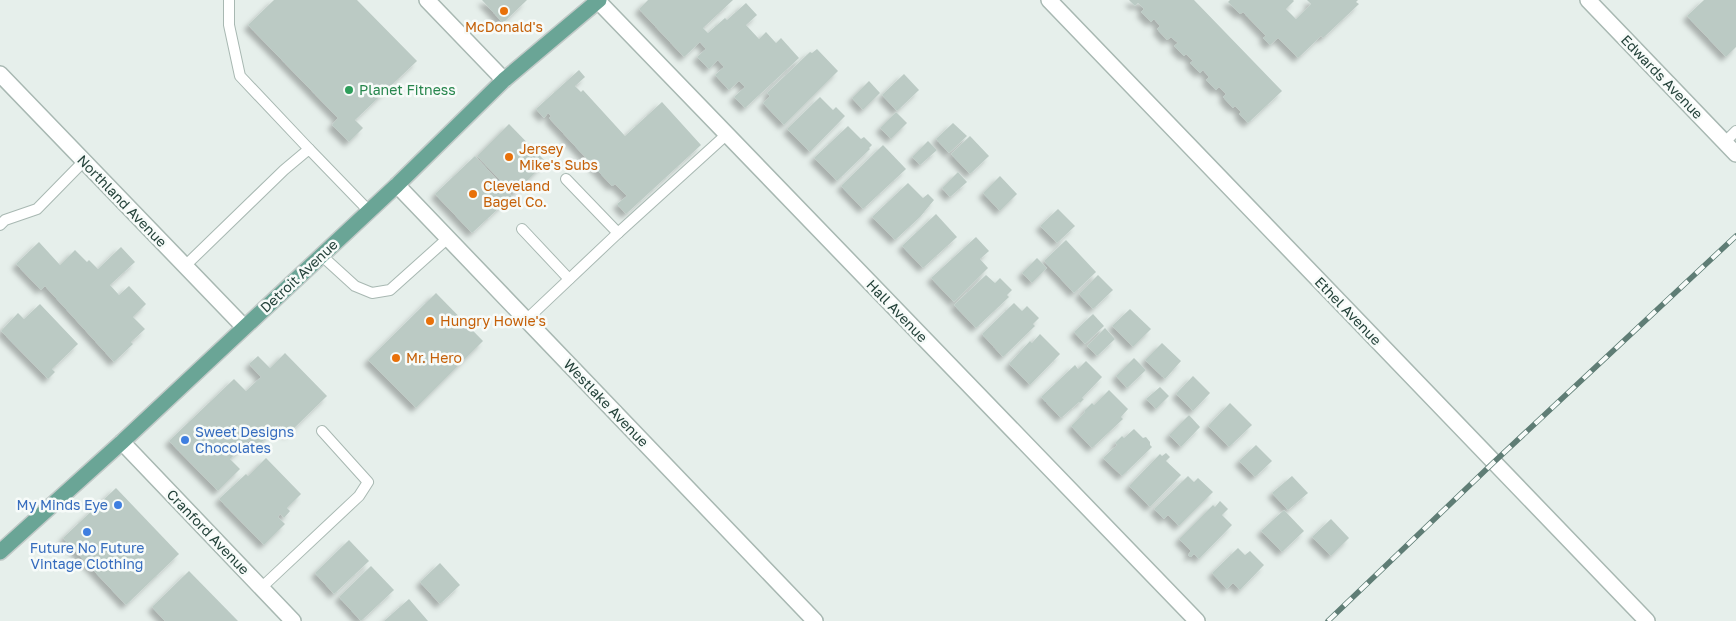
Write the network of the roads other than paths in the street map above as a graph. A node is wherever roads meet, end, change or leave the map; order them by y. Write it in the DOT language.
graph roads {
  1 [pos="229,0"];
  2 [pos="427,0"];
  3 [pos="598,0"];
  4 [pos="1049,0"];
  5 [pos="1588,0"];
  6 [pos="1,78"];
  7 [pos="504,80"];
  8 [pos="1736,131"];
  9 [pos="726,135"];
  10 [pos="1724,143"];
  11 [pos="310,149"];
  12 [pos="1736,154"];
  13 [pos="84,161"];
  14 [pos="566,179"];
  15 [pos="397,185"];
  16 [pos="369,211"];
  17 [pos="0,225"];
  18 [pos="522,229"];
  19 [pos="618,233"];
  20 [pos="448,238"];
  21 [pos="321,255"];
  22 [pos="185,266"];
  23 [pos="569,279"];
  24 [pos="526,320"];
  25 [pos="244,327"];
  26 [pos="322,431"];
  27 [pos="122,442"];
  28 [pos="0,552"];
  29 [pos="261,588"];
  30 [pos="293,621"];
  31 [pos="814,621"];
  32 [pos="1197,621"];
  33 [pos="1647,621"];
  1 -- 11 [label="lane"];
  2 -- 7 [label="street"];
  3 -- 7 [label="main road, Detroit Avenue"];
  3 -- 9 [label="street, Hall Avenue"];
  4 -- 33 [label="street, Ethel Avenue"];
  5 -- 10 [label="street, Edwards Avenue"];
  6 -- 13 [label="street, Northland Avenue"];
  7 -- 15 [label="main road, Detroit Avenue"];
  8 -- 10 [label="lane"];
  9 -- 19 [label="lane"];
  9 -- 32 [label="street, Hall Avenue"];
  10 -- 12 [label="street, Edwards Avenue"];
  11 -- 16 [label="lane"];
  11 -- 22 [label="lane"];
  13 -- 17 [label="lane"];
  13 -- 22 [label="street, Northland Avenue"];
  14 -- 19 [label="lane"];
  15 -- 16 [label="main road, Detroit Avenue"];
  15 -- 20 [label="street, Westlake Avenue"];
  16 -- 21 [label="main road, Detroit Avenue"];
  18 -- 23 [label="lane"];
  19 -- 23 [label="lane"];
  20 -- 21 [label="lane"];
  20 -- 24 [label="street, Westlake Avenue"];
  21 -- 25 [label="main road, Detroit Avenue"];
  22 -- 25 [label="street, Northland Avenue"];
  23 -- 24 [label="lane"];
  24 -- 31 [label="street, Westlake Avenue"];
  25 -- 27 [label="main road, Detroit Avenue"];
  26 -- 29 [label="lane"];
  27 -- 28 [label="main road, Detroit Avenue"];
  27 -- 29 [label="street, Cranford Avenue"];
  29 -- 30 [label="street, Cranford Avenue"];
}
